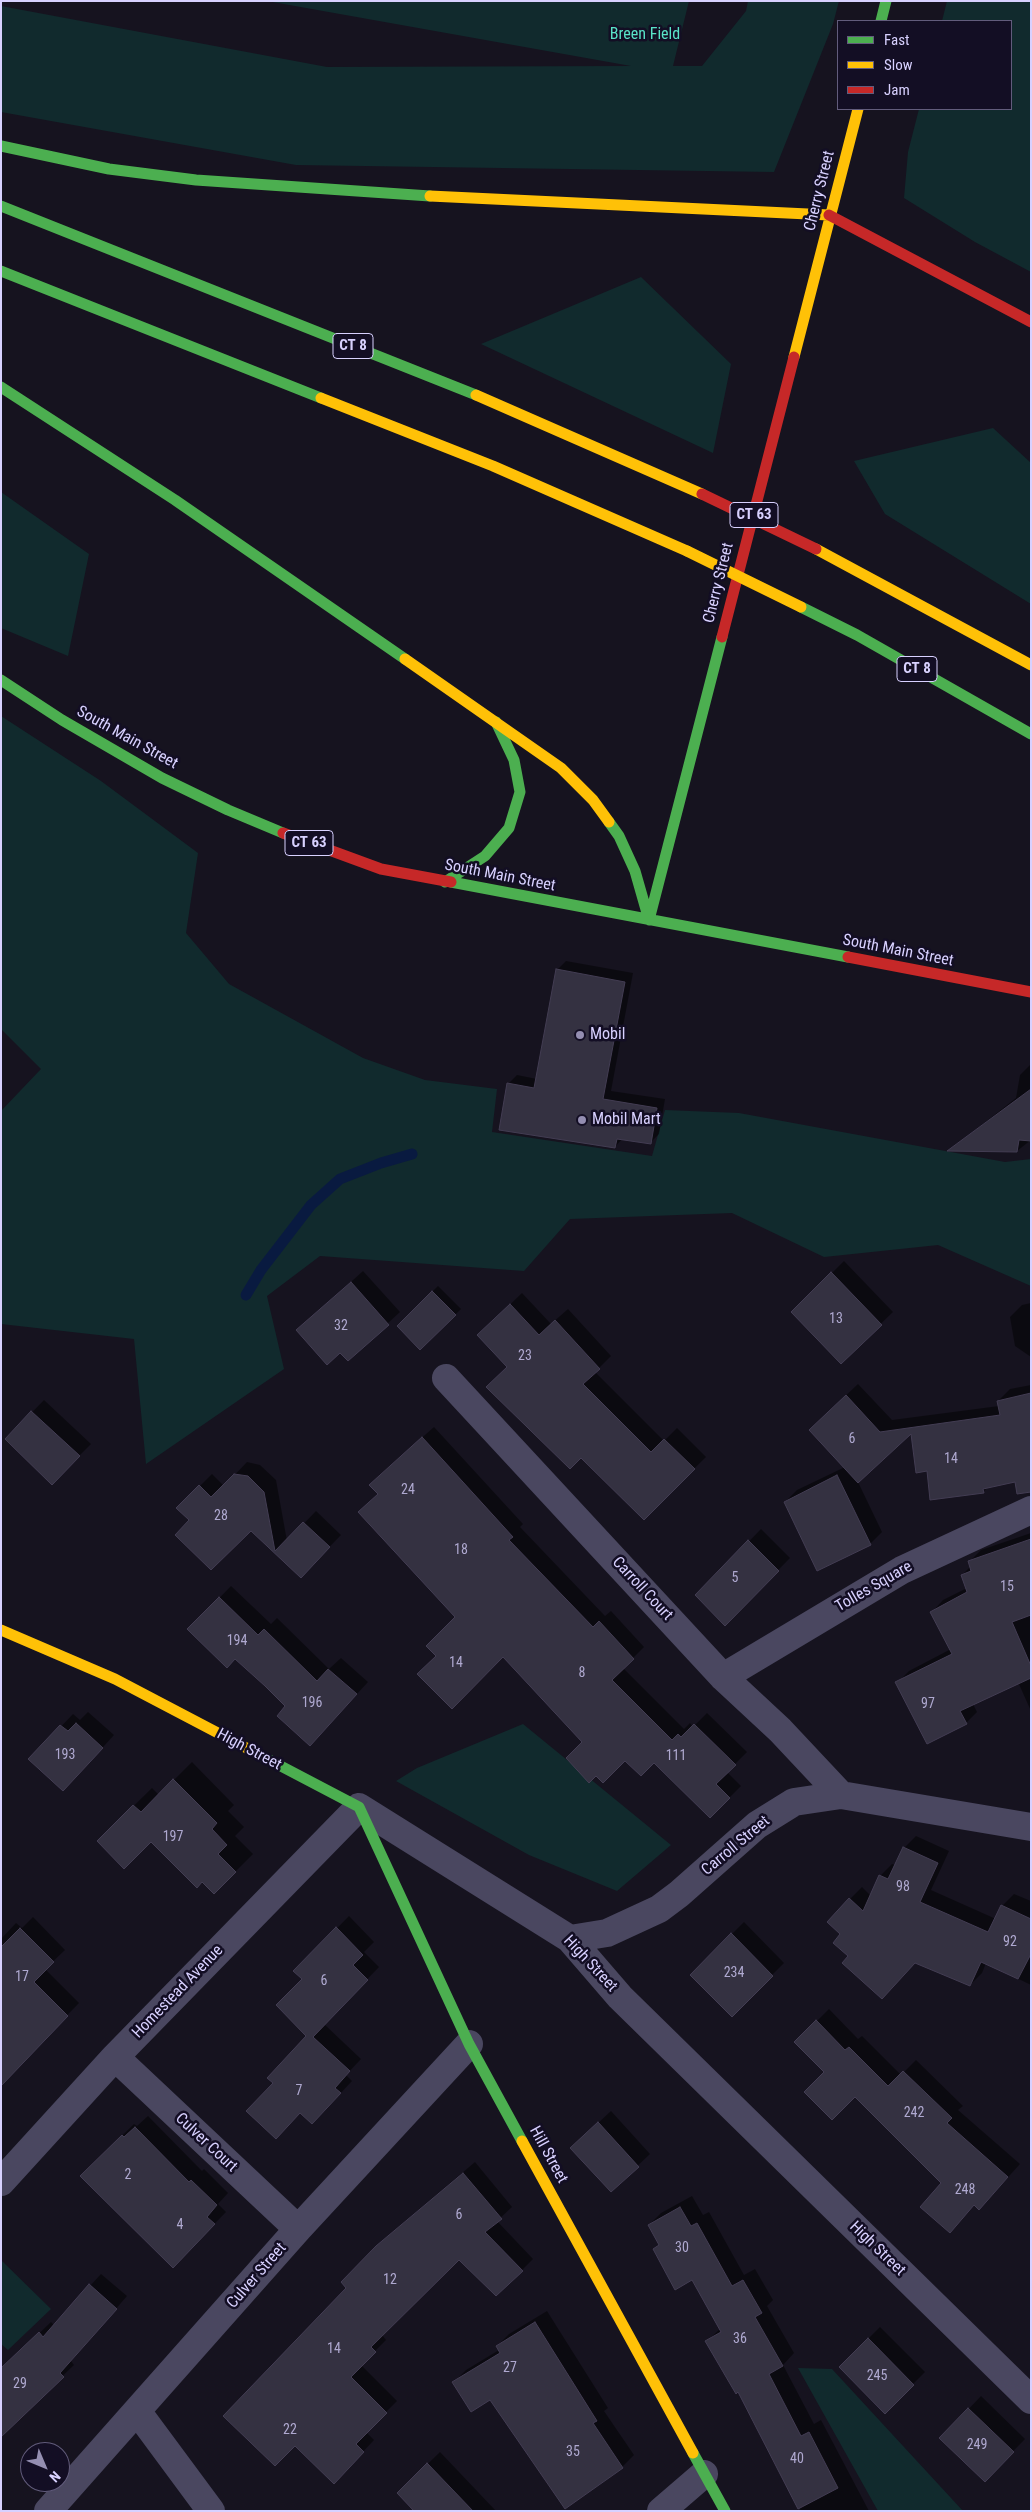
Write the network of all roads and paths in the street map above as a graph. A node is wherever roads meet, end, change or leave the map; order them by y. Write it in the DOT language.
graph roads {
  1 [pos="886,1"];
  2 [pos="881,20"];
  3 [pos="858,110"];
  4 [pos="1,146"];
  5 [pos="1,206"];
  6 [pos="831,215"];
  7 [pos="1,271"];
  8 [pos="1031,322"];
  9 [pos="1,387"];
  10 [pos="1031,665"];
  11 [pos="1,680"];
  12 [pos="495,720"];
  13 [pos="1031,734"];
  14 [pos="444,882"];
  15 [pos="649,920"];
  16 [pos="1031,992"];
  17 [pos="446,1378"];
  18 [pos="1031,1510"];
  19 [pos="1,1630"];
  20 [pos="724,1677"];
  21 [pos="841,1795"];
  22 [pos="359,1807"];
  23 [pos="1031,1827"];
  24 [pos="570,1938"];
  25 [pos="468,2044"];
  26 [pos="114,2057"];
  27 [pos="1,2182"];
  28 [pos="298,2229"];
  29 [pos="1031,2400"];
  30 [pos="137,2411"];
  31 [pos="704,2474"];
  32 [pos="48,2511"];
  33 [pos="211,2511"];
  34 [pos="661,2511"];
  35 [pos="725,2511"];
  1 -- 2 [label="main road"];
  3 -- 6 [label="main road, Cherry Street / CT 63"];
  4 -- 6 [label="main road"];
  5 -- 10 [label="main road, CT 8, bridge"];
  6 -- 8 [label="main road"];
  6 -- 15 [label="main road, Cherry Street / CT 63"];
  7 -- 13 [label="main road, CT 8, bridge"];
  9 -- 12 [label="main road"];
  11 -- 14 [label="main road, South Main Street / CT 63"];
  12 -- 14 [label="main road"];
  12 -- 15 [label="main road"];
  14 -- 15 [label="main road, South Main Street / CT 63"];
  15 -- 16 [label="main road, South Main Street"];
  17 -- 20 [label="street, Carroll Court"];
  18 -- 20 [label="street, Tolles Square"];
  19 -- 22 [label="main road, High Street"];
  20 -- 21 [label="street, Carroll Court"];
  21 -- 23 [label="street, Carroll Street"];
  21 -- 24 [label="street, Carroll Street"];
  22 -- 24 [label="street, High Street"];
  22 -- 25 [label="main road, Hill Street"];
  22 -- 26 [label="street, Homestead Avenue"];
  24 -- 29 [label="street, High Street"];
  25 -- 28 [label="street, Culver Street"];
  25 -- 31 [label="main road, Hill Street"];
  26 -- 27 [label="street, Homestead Avenue"];
  26 -- 28 [label="street, Culver Court"];
  28 -- 30 [label="street, Culver Street"];
  30 -- 32 [label="street, Culver Street"];
  30 -- 33 [label="street"];
  31 -- 34 [label="street"];
  31 -- 35 [label="main road, Hill Street"];
}
